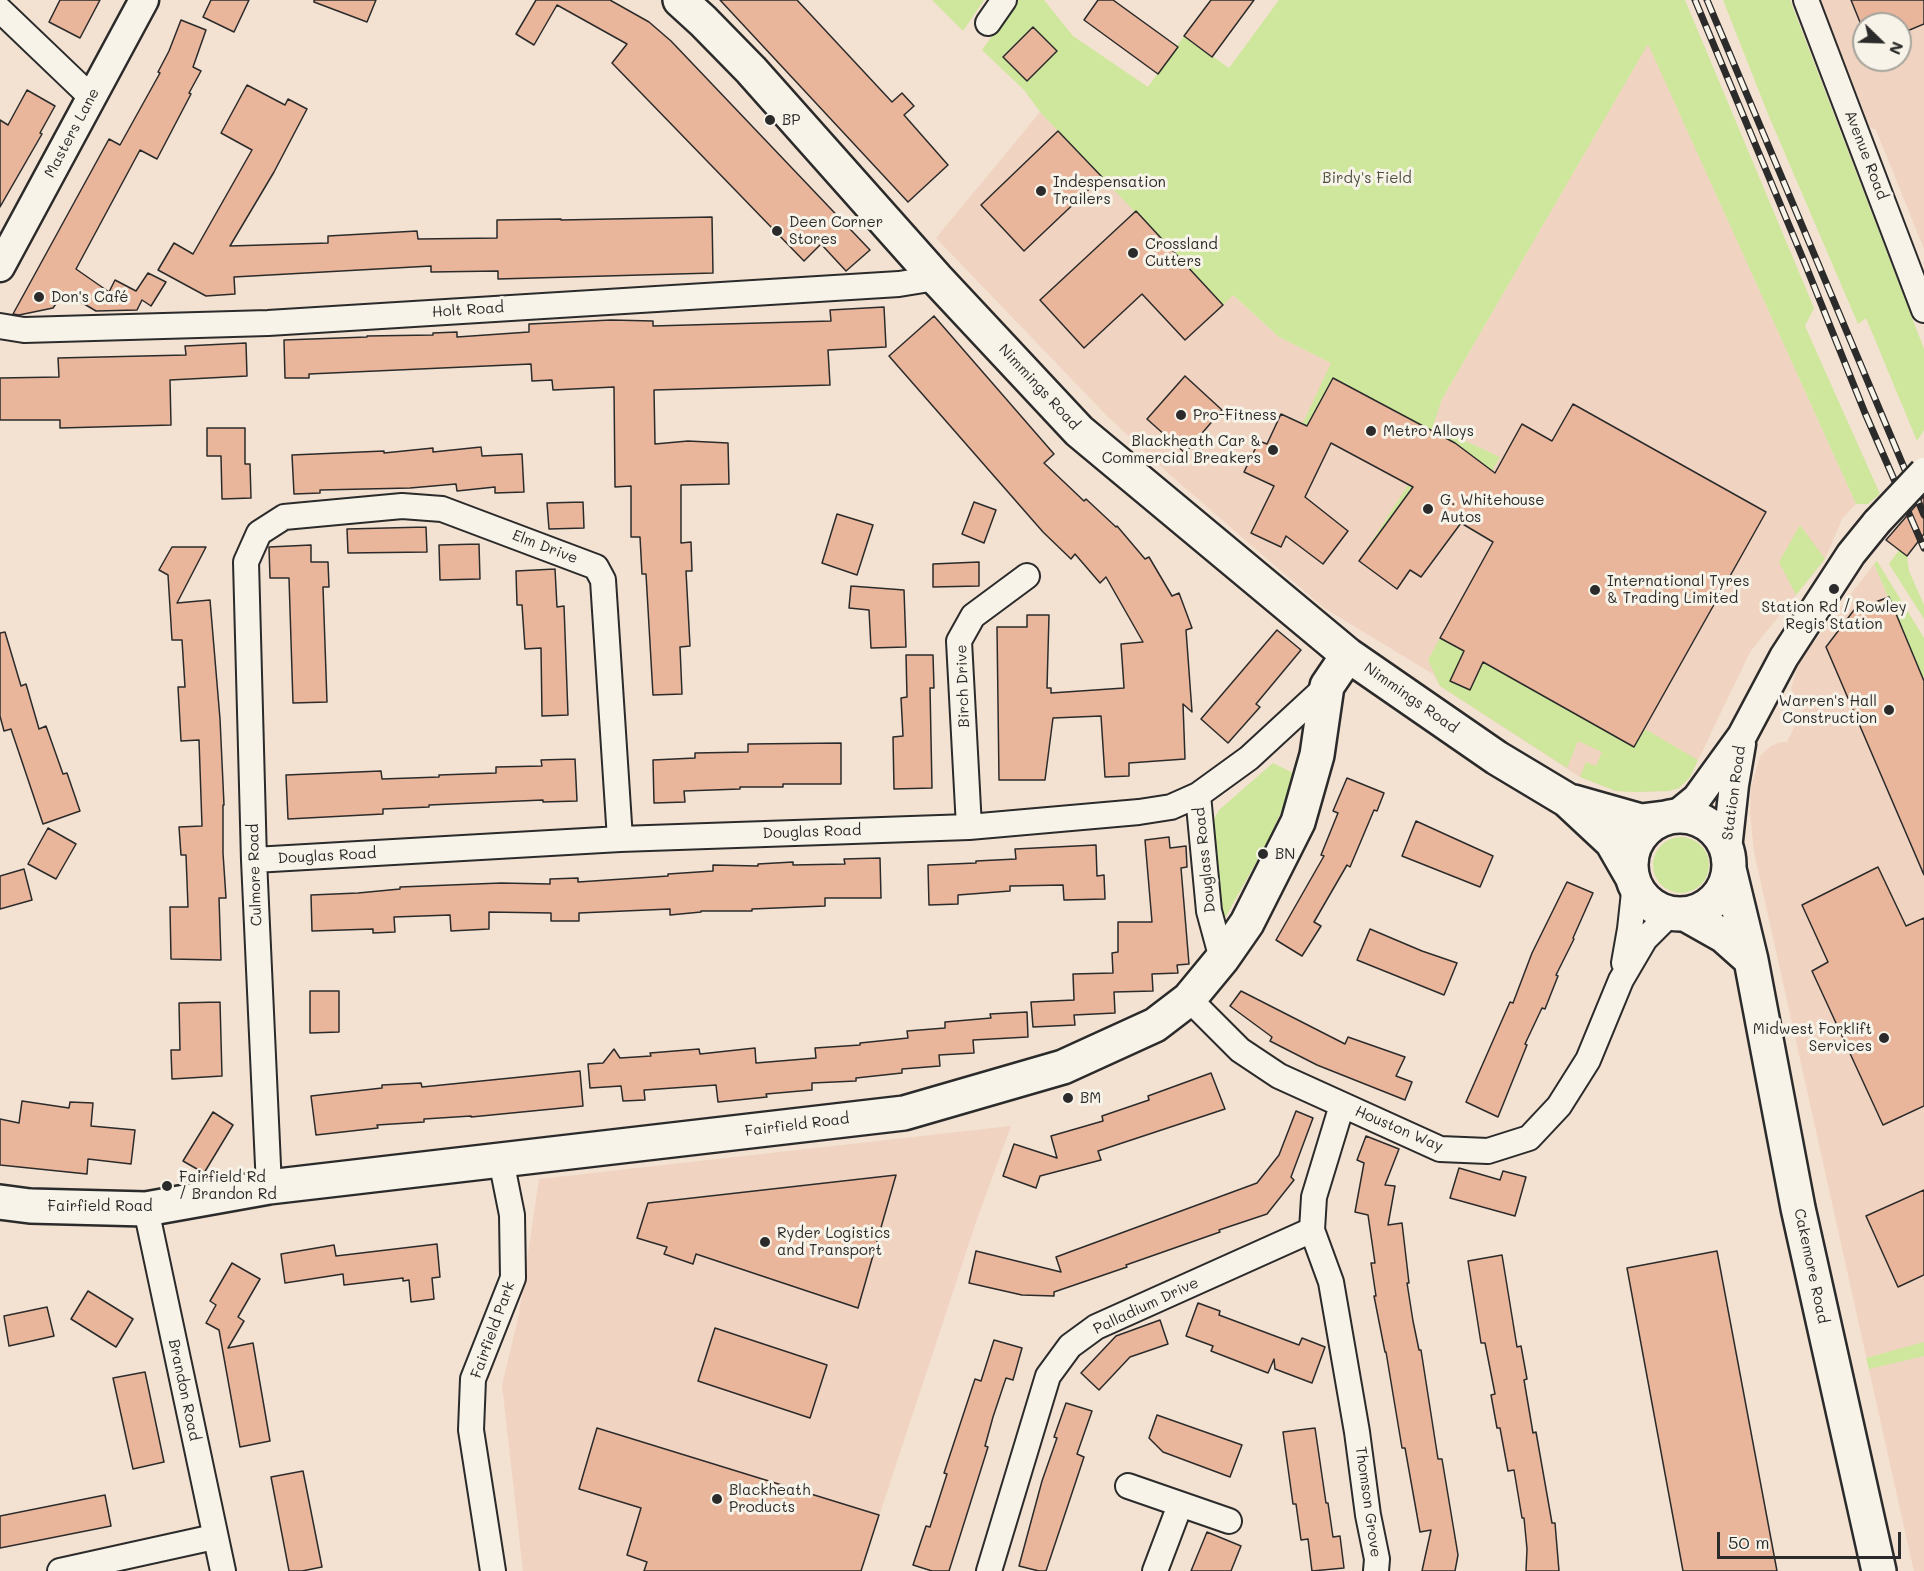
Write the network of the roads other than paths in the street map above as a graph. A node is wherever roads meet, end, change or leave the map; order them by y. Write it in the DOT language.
graph roads {
  1 [pos="144,0"];
  2 [pos="680,0"];
  3 [pos="1004,0"];
  4 [pos="1806,0"];
  5 [pos="0,10"];
  6 [pos="988,23"];
  7 [pos="91,97"];
  8 [pos="0,267"];
  9 [pos="936,278"];
  10 [pos="1924,310"];
  11 [pos="0,326"];
  12 [pos="1924,472"];
  13 [pos="246,562"];
  14 [pos="1027,576"];
  15 [pos="1348,655"];
  16 [pos="1327,686"];
  17 [pos="1742,736"];
  18 [pos="1198,795"];
  19 [pos="1567,800"];
  20 [pos="1670,818"];
  21 [pos="969,827"];
  22 [pos="620,839"];
  23 [pos="1728,859"];
  24 [pos="254,860"];
  25 [pos="1633,879"];
  26 [pos="1677,914"];
  27 [pos="1222,959"];
  28 [pos="1750,960"];
  29 [pos="1621,980"];
  30 [pos="1189,999"];
  31 [pos="1342,1105"];
  32 [pos="501,1160"];
  33 [pos="269,1187"];
  34 [pos="0,1202"];
  35 [pos="146,1209"];
  36 [pos="1312,1230"];
  37 [pos="1128,1486"];
  38 [pos="1180,1504"];
  39 [pos="1229,1521"];
  40 [pos="214,1537"];
  41 [pos="60,1571"];
  42 [pos="223,1571"];
  43 [pos="492,1571"];
  44 [pos="989,1571"];
  45 [pos="1155,1571"];
  46 [pos="1376,1571"];
  47 [pos="1879,1571"];
  1 -- 7 [label="street, Masters Lane"];
  2 -- 9 [label="main road, Nimmings Road"];
  3 -- 6 [label="street"];
  4 -- 10 [label="street, Avenue Road"];
  5 -- 7 [label="street"];
  7 -- 8 [label="street, Masters Lane"];
  9 -- 11 [label="street, Holt Road"];
  9 -- 15 [label="main road, Nimmings Road"];
  12 -- 17 [label="street, Station Road, bridge"];
  13 -- 22 [label="street, Elm Drive"];
  13 -- 24 [label="street, Culmore Road"];
  14 -- 21 [label="street, Birch Drive"];
  15 -- 16 [label="main road, Fairfield Road"];
  15 -- 19 [label="main road, Nimmings Road"];
  16 -- 18 [label="street, Douglas Road"];
  16 -- 27 [label="main road, Fairfield Road"];
  17 -- 20 [label="street, Station Road"];
  17 -- 23 [label="street, Station Road"];
  18 -- 21 [label="street, Douglas Road"];
  18 -- 27 [label="street, Douglass Road"];
  19 -- 20 [label="main road, Nimmings Road"];
  19 -- 25 [label="main road, Nimmings Road"];
  20 -- 23 [label="main road"];
  20 -- 25 [label="main road"];
  21 -- 22 [label="street, Douglas Road"];
  22 -- 24 [label="street, Douglas Road"];
  23 -- 26 [label="main road"];
  23 -- 28 [label="main road, Cakemore Road"];
  24 -- 33 [label="street, Culmore Road"];
  25 -- 26 [label="main road"];
  25 -- 29 [label="street, Houston Way"];
  26 -- 28 [label="main road"];
  26 -- 29 [label="street, Houston Way"];
  27 -- 30 [label="main road, Fairfield Road"];
  28 -- 47 [label="main road, Cakemore Road"];
  29 -- 31 [label="street, Houston Way"];
  30 -- 31 [label="street, Houston Way"];
  30 -- 32 [label="main road, Fairfield Road"];
  31 -- 36 [label="street"];
  32 -- 33 [label="main road, Fairfield Road"];
  32 -- 43 [label="street, Fairfield Park"];
  33 -- 35 [label="main road, Fairfield Road"];
  34 -- 35 [label="main road, Fairfield Road"];
  35 -- 40 [label="street, Brandon Road"];
  36 -- 44 [label="street, Palladium Drive"];
  36 -- 46 [label="street, Thomson Grove"];
  37 -- 38 [label="street"];
  38 -- 39 [label="street"];
  38 -- 45 [label="street"];
  40 -- 41 [label="street"];
  40 -- 42 [label="street, Brandon Road"];
}
